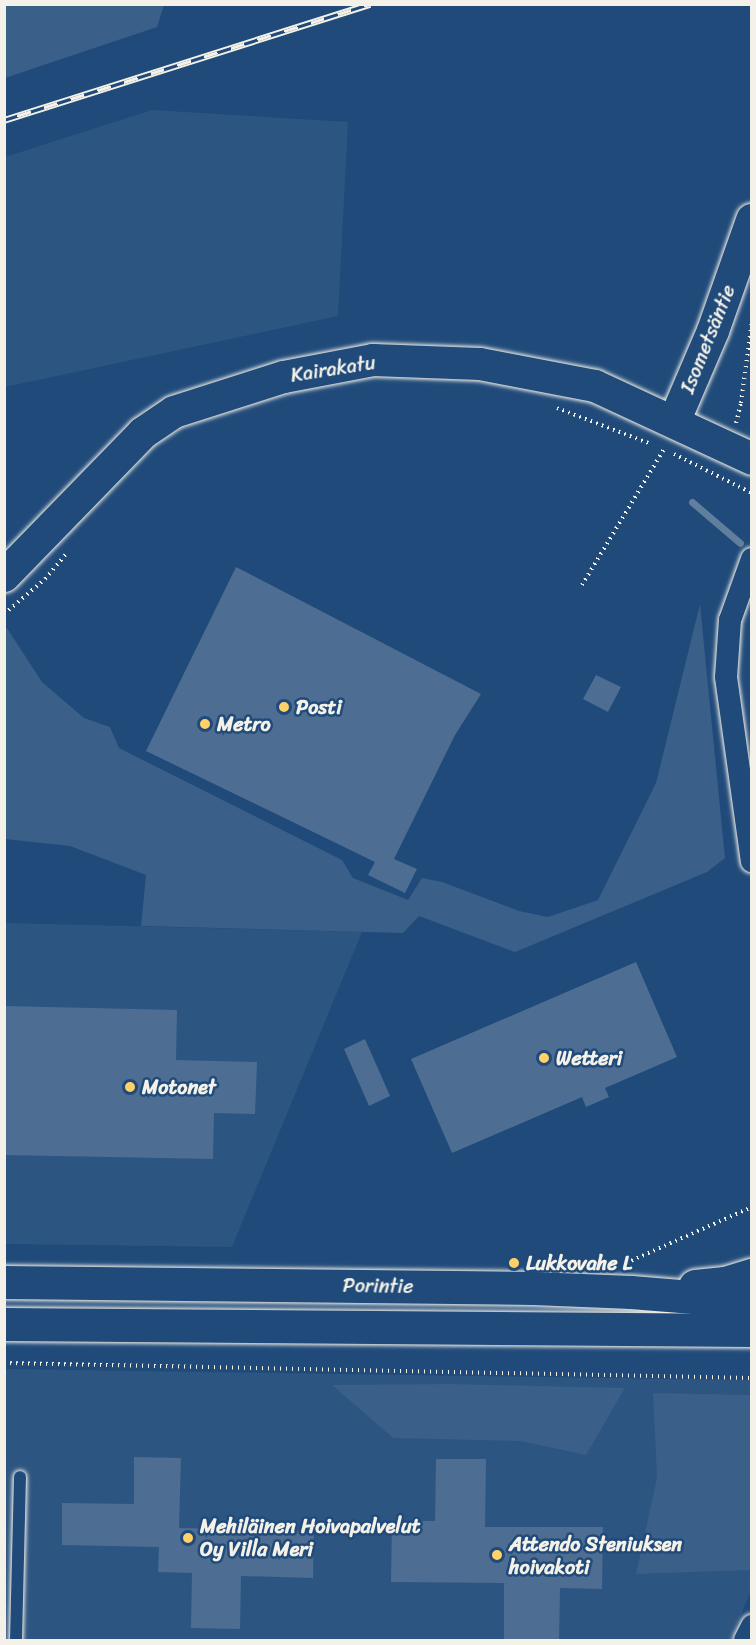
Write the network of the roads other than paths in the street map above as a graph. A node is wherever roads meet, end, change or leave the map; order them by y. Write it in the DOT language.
graph roads {
  1 [pos="752,220"];
  2 [pos="669,435"];
  3 [pos="739,454"];
  4 [pos="752,559"];
  5 [pos="4,576"];
  6 [pos="752,861"];
  7 [pos="752,1275"];
  8 [pos="4,1282"];
  9 [pos="631,1292"];
  10 [pos="752,1302"];
  11 [pos="4,1324"];
  12 [pos="752,1330"];
  13 [pos="20,1477"];
  14 [pos="752,1626"];
  15 [pos="16,1641"];
  16 [pos="745,1641"];
  1 -- 2 [label="main road, Isometsäntie"];
  2 -- 3 [label="main road, Kairakatu"];
  2 -- 5 [label="main road, Kairakatu"];
  4 -- 6 [label="street"];
  7 -- 9 [label="highway"];
  8 -- 9 [label="highway, Porintie"];
  9 -- 10 [label="highway, Porintie"];
  11 -- 12 [label="highway"];
  13 -- 15 [label="lane"];
  14 -- 16 [label="street"];
}
